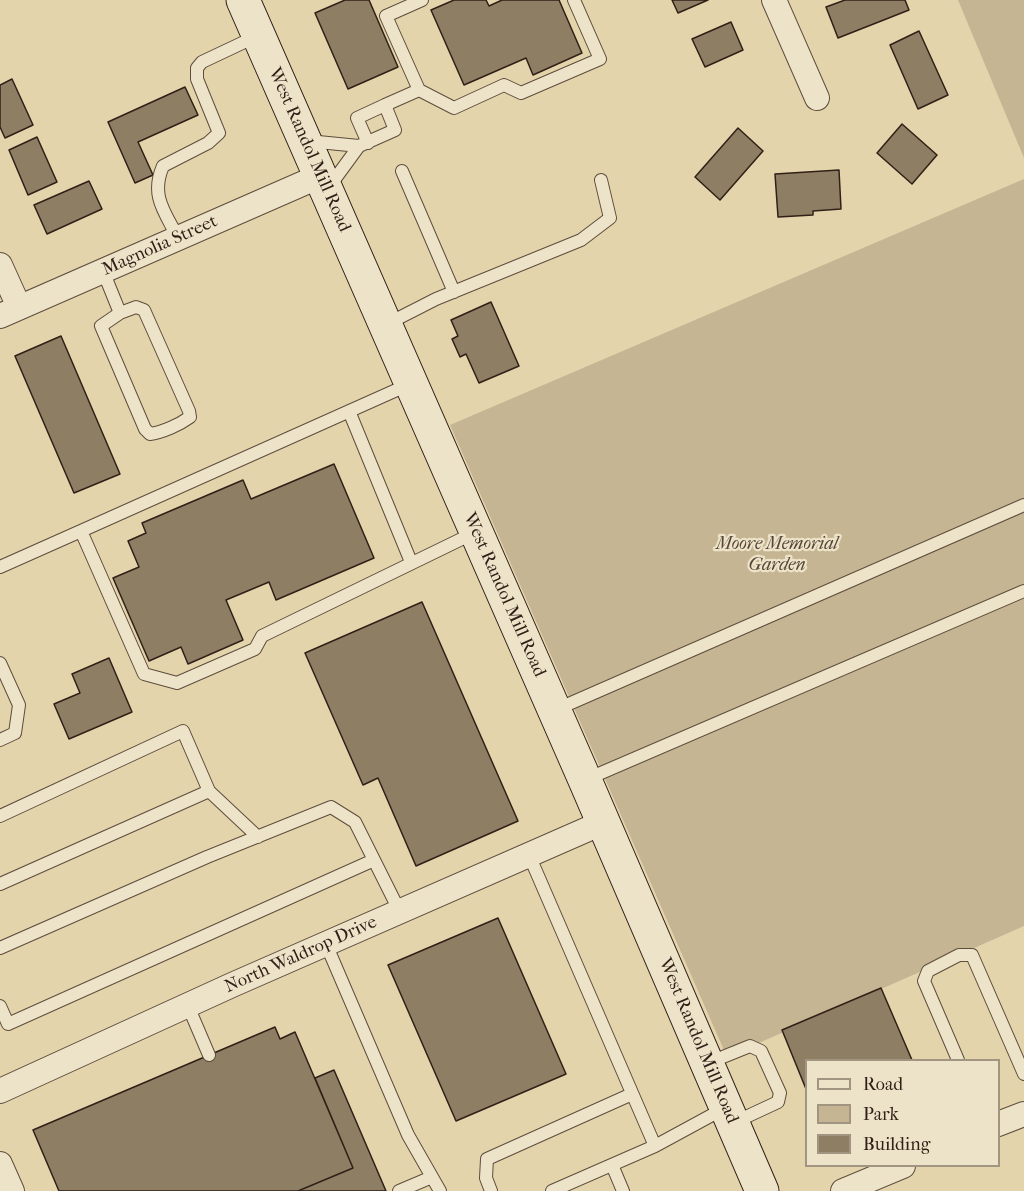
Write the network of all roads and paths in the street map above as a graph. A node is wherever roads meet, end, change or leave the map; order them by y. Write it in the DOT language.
graph roads {
  1 [pos="243,0"];
  2 [pos="423,0"];
  3 [pos="574,0"];
  4 [pos="774,0"];
  5 [pos="258,36"];
  6 [pos="419,90"];
  7 [pos="817,98"];
  8 [pos="385,105"];
  9 [pos="305,141"];
  10 [pos="364,144"];
  11 [pos="402,171"];
  12 [pos="601,180"];
  13 [pos="323,183"];
  14 [pos="178,238"];
  15 [pos="0,265"];
  16 [pos="102,271"];
  17 [pos="454,292"];
  18 [pos="10,312"];
  19 [pos="120,313"];
  20 [pos="386,325"];
  21 [pos="411,383"];
  22 [pos="350,411"];
  23 [pos="1024,505"];
  24 [pos="81,531"];
  25 [pos="477,532"];
  26 [pos="411,562"];
  27 [pos="0,567"];
  28 [pos="1024,591"];
  29 [pos="0,663"];
  30 [pos="555,710"];
  31 [pos="0,740"];
  32 [pos="585,780"];
  33 [pos="209,791"];
  34 [pos="0,816"];
  35 [pos="604,822"];
  36 [pos="258,837"];
  37 [pos="529,855"];
  38 [pos="374,860"];
  39 [pos="0,884"];
  40 [pos="400,912"];
  41 [pos="326,944"];
  42 [pos="0,948"];
  43 [pos="188,1005"];
  44 [pos="0,1006"];
  45 [pos="209,1055"];
  46 [pos="958,1059"];
  47 [pos="707,1064"];
  48 [pos="1024,1074"];
  49 [pos="0,1091"];
  50 [pos="633,1094"];
  51 [pos="1024,1113"];
  52 [pos="729,1115"];
  53 [pos="1000,1124"];
  54 [pos="655,1146"];
  55 [pos="0,1164"];
  56 [pos="612,1165"];
  57 [pos="901,1167"];
  58 [pos="588,1175"];
  59 [pos="432,1177"];
  60 [pos="12,1191"];
  61 [pos="399,1191"];
  62 [pos="440,1191"];
  63 [pos="491,1191"];
  64 [pos="552,1191"];
  65 [pos="583,1191"];
  66 [pos="623,1191"];
  67 [pos="762,1191"];
  68 [pos="843,1191"];
  1 -- 5 [label="main road, West Randol Mill Road"];
  2 -- 6 [label="lane"];
  3 -- 6 [label="lane"];
  4 -- 7 [label="street"];
  5 -- 9 [label="main road, West Randol Mill Road"];
  5 -- 14 [label="lane"];
  6 -- 8 [label="lane"];
  8 -- 10 [label="lane"];
  8 -- 10 [label="lane"];
  9 -- 10 [label="lane"];
  9 -- 13 [label="main road, West Randol Mill Road"];
  10 -- 13 [label="lane"];
  11 -- 17 [label="lane"];
  12 -- 17 [label="lane"];
  13 -- 14 [label="street, Magnolia Street"];
  13 -- 20 [label="main road, West Randol Mill Road"];
  14 -- 16 [label="street, Magnolia Street"];
  15 -- 18 [label="street"];
  16 -- 18 [label="street, Magnolia Street"];
  16 -- 19 [label="lane"];
  17 -- 20 [label="lane"];
  19 -- 19 [label="lane"];
  20 -- 21 [label="main road, West Randol Mill Road"];
  21 -- 22 [label="lane"];
  21 -- 25 [label="main road, West Randol Mill Road"];
  22 -- 24 [label="lane"];
  22 -- 26 [label="lane"];
  23 -- 30 [label="lane"];
  24 -- 26 [label="lane"];
  24 -- 27 [label="lane"];
  25 -- 26 [label="lane"];
  25 -- 30 [label="main road, West Randol Mill Road"];
  28 -- 32 [label="lane"];
  29 -- 31 [label="lane"];
  30 -- 32 [label="main road, West Randol Mill Road"];
  32 -- 35 [label="main road, West Randol Mill Road"];
  33 -- 34 [label="lane"];
  33 -- 36 [label="lane"];
  33 -- 39 [label="lane"];
  35 -- 37 [label="street, North Waldrop Drive"];
  35 -- 47 [label="main road, West Randol Mill Road"];
  36 -- 38 [label="lane"];
  36 -- 42 [label="lane"];
  37 -- 40 [label="street, North Waldrop Drive"];
  37 -- 50 [label="lane"];
  38 -- 40 [label="lane"];
  38 -- 44 [label="lane"];
  40 -- 41 [label="street, North Waldrop Drive"];
  41 -- 43 [label="street, North Waldrop Drive"];
  41 -- 59 [label="lane"];
  43 -- 45 [label="lane"];
  43 -- 49 [label="street, North Waldrop Drive"];
  46 -- 48 [label="lane"];
  47 -- 52 [label="main road, West Randol Mill Road"];
  47 -- 52 [label="lane"];
  50 -- 54 [label="lane"];
  50 -- 63 [label="lane"];
  51 -- 53 [label="street"];
  52 -- 54 [label="lane"];
  52 -- 67 [label="main road, West Randol Mill Road"];
  54 -- 56 [label="lane"];
  55 -- 60 [label="street"];
  56 -- 58 [label="lane"];
  56 -- 66 [label="lane"];
  57 -- 68 [label="street"];
  58 -- 64 [label="lane"];
  58 -- 65 [label="lane"];
  59 -- 61 [label="lane"];
  59 -- 62 [label="lane"];
}
